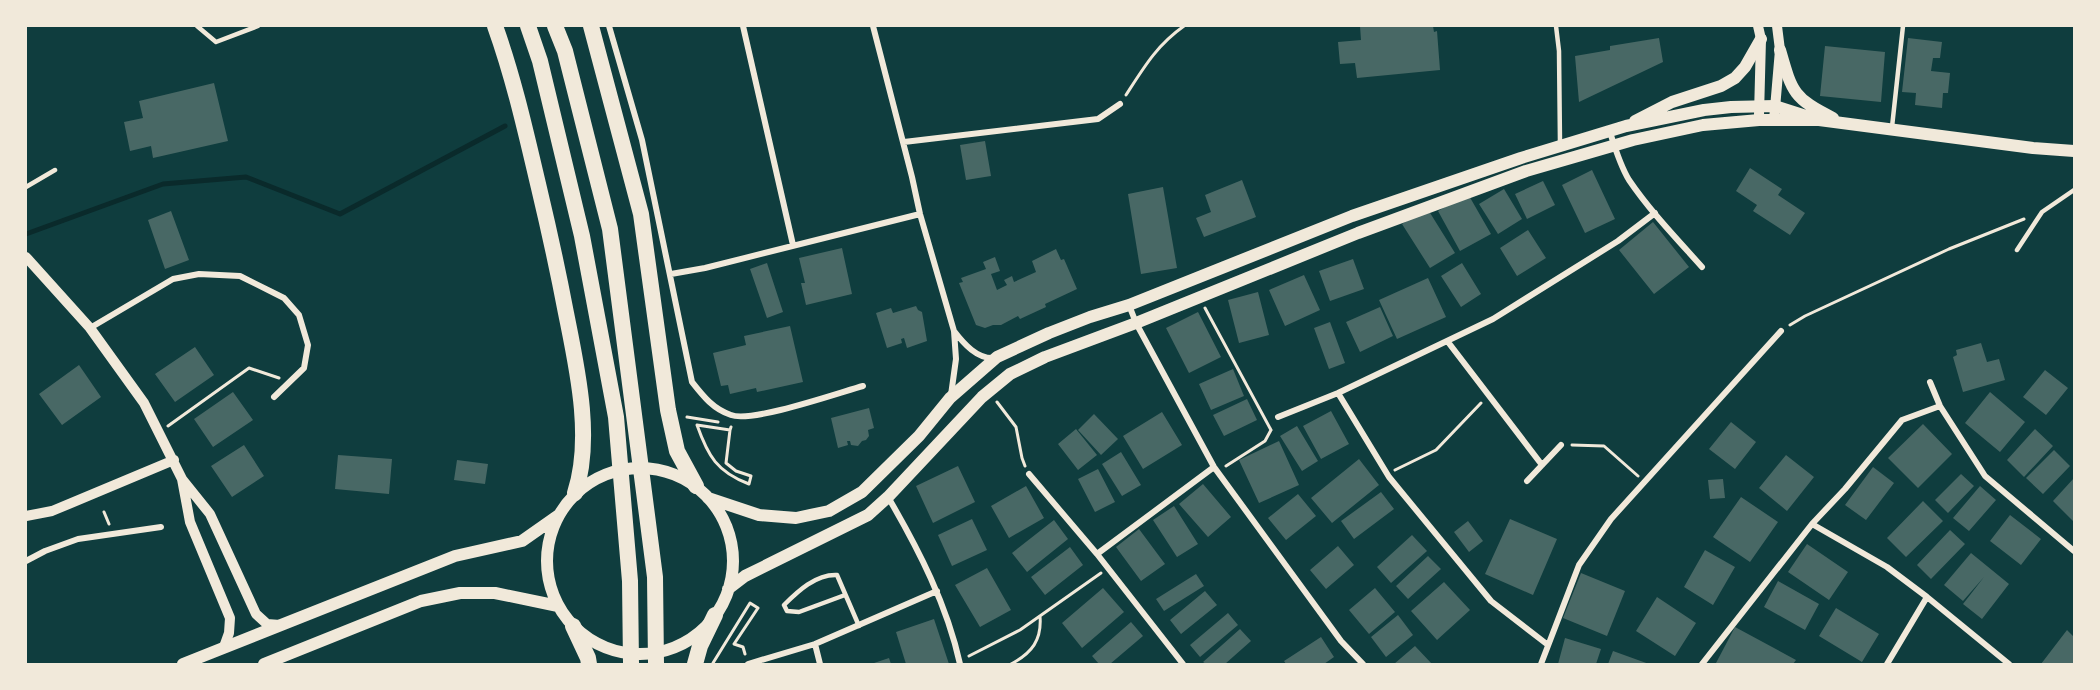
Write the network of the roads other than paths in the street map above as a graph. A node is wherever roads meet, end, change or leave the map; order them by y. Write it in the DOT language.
graph roads {
  1 [pos="197,26"];
  2 [pos="258,26"];
  3 [pos="495,26"];
  4 [pos="528,26"];
  5 [pos="555,26"];
  6 [pos="591,26"];
  7 [pos="609,26"];
  8 [pos="743,26"];
  9 [pos="873,26"];
  10 [pos="1556,26"];
  11 [pos="1758,26"];
  12 [pos="1777,26"];
  13 [pos="1903,26"];
  14 [pos="1761,39"];
  15 [pos="1779,50"];
  16 [pos="1120,104"];
  17 [pos="1759,106"];
  18 [pos="1775,106"];
  19 [pos="1759,120"];
  20 [pos="1774,120"];
  21 [pos="1820,120"];
  22 [pos="1838,123"];
  23 [pos="1626,126"];
  24 [pos="1892,130"];
  25 [pos="1610,132"];
  26 [pos="904,142"];
  27 [pos="1614,145"];
  28 [pos="1560,147"];
  29 [pos="2074,151"];
  30 [pos="55,170"];
  31 [pos="26,187"];
  32 [pos="2074,190"];
  33 [pos="1655,213"];
  34 [pos="920,214"];
  35 [pos="793,245"];
  36 [pos="2017,250"];
  37 [pos="26,258"];
  38 [pos="1702,267"];
  39 [pos="671,274"];
  40 [pos="1129,305"];
  41 [pos="1136,324"];
  42 [pos="90,328"];
  43 [pos="954,331"];
  44 [pos="1781,332"];
  45 [pos="1448,342"];
  46 [pos="997,357"];
  47 [pos="1930,382"];
  48 [pos="864,386"];
  49 [pos="1338,393"];
  50 [pos="274,397"];
  51 [pos="950,398"];
  52 [pos="1940,406"];
  53 [pos="1278,417"];
  54 [pos="1561,445"];
  55 [pos="174,460"];
  56 [pos="1542,465"];
  57 [pos="1215,470"];
  58 [pos="1029,474"];
  59 [pos="182,479"];
  60 [pos="1527,481"];
  61 [pos="702,492"];
  62 [pos="575,493"];
  63 [pos="888,497"];
  64 [pos="559,515"];
  65 [pos="26,516"];
  66 [pos="1812,524"];
  67 [pos="161,526"];
  68 [pos="2074,551"];
  69 [pos="1097,554"];
  70 [pos="26,561"];
  71 [pos="728,589"];
  72 [pos="937,591"];
  73 [pos="845,595"];
  74 [pos="1927,597"];
  75 [pos="558,606"];
  76 [pos="715,615"];
  77 [pos="281,625"];
  78 [pos="573,626"];
  79 [pos="860,626"];
  80 [pos="815,644"];
  81 [pos="1548,645"];
  82 [pos="224,647"];
  83 [pos="960,662"];
  84 [pos="183,664"];
  85 [pos="264,664"];
  86 [pos="589,664"];
  87 [pos="631,664"];
  88 [pos="656,664"];
  89 [pos="695,664"];
  90 [pos="748,664"];
  91 [pos="820,664"];
  92 [pos="1183,664"];
  93 [pos="1363,664"];
  94 [pos="1541,664"];
  95 [pos="1702,664"];
  96 [pos="1887,664"];
  97 [pos="2009,664"];
  1 -- 2 [label="lane"];
  3 -- 62 [label="highway"];
  4 -- 87 [label="highway"];
  5 -- 88 [label="highway"];
  6 -- 61 [label="highway"];
  7 -- 39 [label="street"];
  8 -- 35 [label="street"];
  9 -- 26 [label="street"];
  10 -- 28 [label="lane"];
  11 -- 14 [label="street"];
  12 -- 15 [label="street"];
  13 -- 24 [label="lane"];
  14 -- 17 [label="street"];
  14 -- 23 [label="main road"];
  15 -- 18 [label="street"];
  15 -- 22 [label="main road"];
  16 -- 26 [label="street"];
  17 -- 18 [label="main road"];
  17 -- 19 [label="street"];
  17 -- 23 [label="main road"];
  18 -- 20 [label="street"];
  18 -- 21 [label="main road"];
  19 -- 20 [label="main road"];
  19 -- 27 [label="main road"];
  20 -- 21 [label="main road"];
  21 -- 22 [label="main road"];
  22 -- 24 [label="main road"];
  23 -- 25 [label="main road"];
  24 -- 29 [label="main road"];
  25 -- 27 [label="street"];
  25 -- 28 [label="main road"];
  26 -- 34 [label="street"];
  27 -- 33 [label="street"];
  27 -- 41 [label="main road"];
  28 -- 40 [label="main road"];
  30 -- 31 [label="lane"];
  32 -- 36 [label="lane"];
  33 -- 38 [label="street"];
  33 -- 45 [label="street"];
  34 -- 35 [label="street"];
  34 -- 43 [label="street"];
  35 -- 39 [label="street"];
  37 -- 42 [label="street"];
  39 -- 48 [label="street"];
  40 -- 41 [label="street"];
  40 -- 46 [label="main road"];
  41 -- 57 [label="street"];
  41 -- 63 [label="main road"];
  42 -- 50 [label="street"];
  42 -- 55 [label="street"];
  43 -- 46 [label="street"];
  43 -- 51 [label="street"];
  44 -- 81 [label="street"];
  45 -- 49 [label="street"];
  45 -- 56 [label="street"];
  46 -- 51 [label="main road"];
  47 -- 52 [label="street"];
  49 -- 53 [label="street"];
  49 -- 81 [label="street"];
  51 -- 61 [label="main road"];
  52 -- 66 [label="street"];
  52 -- 68 [label="street"];
  54 -- 56 [label="street"];
  55 -- 59 [label="street"];
  55 -- 65 [label="street"];
  56 -- 60 [label="street"];
  57 -- 69 [label="street"];
  57 -- 93 [label="street"];
  58 -- 69 [label="street"];
  59 -- 77 [label="street"];
  59 -- 82 [label="street"];
  61 -- 62 [label="main road"];
  61 -- 71 [label="main road"];
  62 -- 64 [label="main road"];
  63 -- 71 [label="main road"];
  63 -- 72 [label="street"];
  64 -- 75 [label="main road"];
  64 -- 77 [label="main road"];
  66 -- 74 [label="street"];
  66 -- 95 [label="street"];
  67 -- 70 [label="street"];
  69 -- 92 [label="street"];
  71 -- 76 [label="main road"];
  72 -- 79 [label="street"];
  72 -- 83 [label="street"];
  73 -- 73 [label="lane"];
  73 -- 79 [label="lane"];
  74 -- 96 [label="street"];
  74 -- 97 [label="street"];
  75 -- 78 [label="main road"];
  75 -- 85 [label="main road"];
  76 -- 78 [label="main road"];
  76 -- 89 [label="highway"];
  77 -- 82 [label="main road"];
  78 -- 86 [label="highway"];
  79 -- 80 [label="street"];
  80 -- 90 [label="street"];
  80 -- 91 [label="street"];
  81 -- 94 [label="street"];
  82 -- 84 [label="main road"];
}
